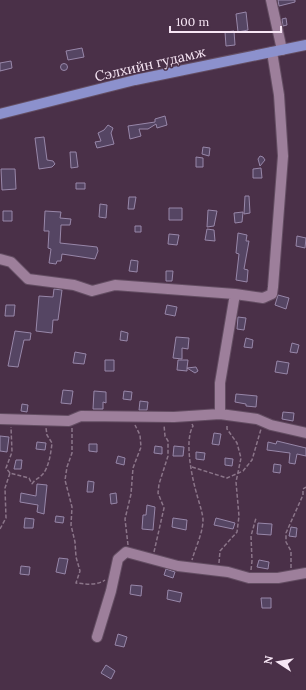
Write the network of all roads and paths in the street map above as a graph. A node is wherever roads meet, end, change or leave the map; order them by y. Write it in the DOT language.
graph roads {
  1 [pos="271,0"];
  2 [pos="306,45"];
  3 [pos="277,51"];
  4 [pos="0,114"];
  5 [pos="0,259"];
  6 [pos="235,294"];
  7 [pos="224,414"];
  8 [pos="186,416"];
  9 [pos="134,417"];
  10 [pos="164,417"];
  11 [pos="5,420"];
  12 [pos="45,420"];
  13 [pos="69,421"];
  14 [pos="263,422"];
  15 [pos="306,433"];
  16 [pos="192,467"];
  17 [pos="10,473"];
  18 [pos="238,473"];
  19 [pos="306,487"];
  20 [pos="256,518"];
  21 [pos="0,529"];
  22 [pos="126,552"];
  23 [pos="153,560"];
  24 [pos="192,568"];
  25 [pos="220,571"];
  26 [pos="306,573"];
  27 [pos="291,575"];
  28 [pos="114,576"];
  29 [pos="249,578"];
  30 [pos="98,637"];
  1 -- 3 [label="street"];
  2 -- 3 [label="main road, Сэлхийн гудамж"];
  3 -- 4 [label="main road, Сэлхийн гудамж"];
  3 -- 6 [label="street"];
  5 -- 6 [label="street"];
  6 -- 7 [label="street"];
  7 -- 8 [label="street"];
  7 -- 14 [label="street"];
  7 -- 18 [label="path"];
  8 -- 10 [label="street"];
  8 -- 16 [label="path"];
  9 -- 10 [label="street"];
  9 -- 13 [label="street"];
  9 -- 22 [label="path"];
  10 -- 23 [label="path"];
  11 -- 12 [label="street"];
  11 -- 17 [label="path"];
  12 -- 13 [label="street"];
  12 -- 17 [label="path"];
  13 -- 28 [label="path"];
  14 -- 15 [label="street"];
  14 -- 18 [label="path"];
  16 -- 18 [label="path"];
  16 -- 24 [label="path"];
  17 -- 21 [label="path"];
  18 -- 25 [label="path"];
  19 -- 27 [label="path"];
  20 -- 29 [label="path"];
  22 -- 23 [label="street"];
  22 -- 28 [label="street"];
  23 -- 24 [label="street"];
  24 -- 25 [label="street"];
  25 -- 29 [label="street"];
  26 -- 27 [label="street"];
  27 -- 29 [label="street"];
  28 -- 30 [label="street"];
}
